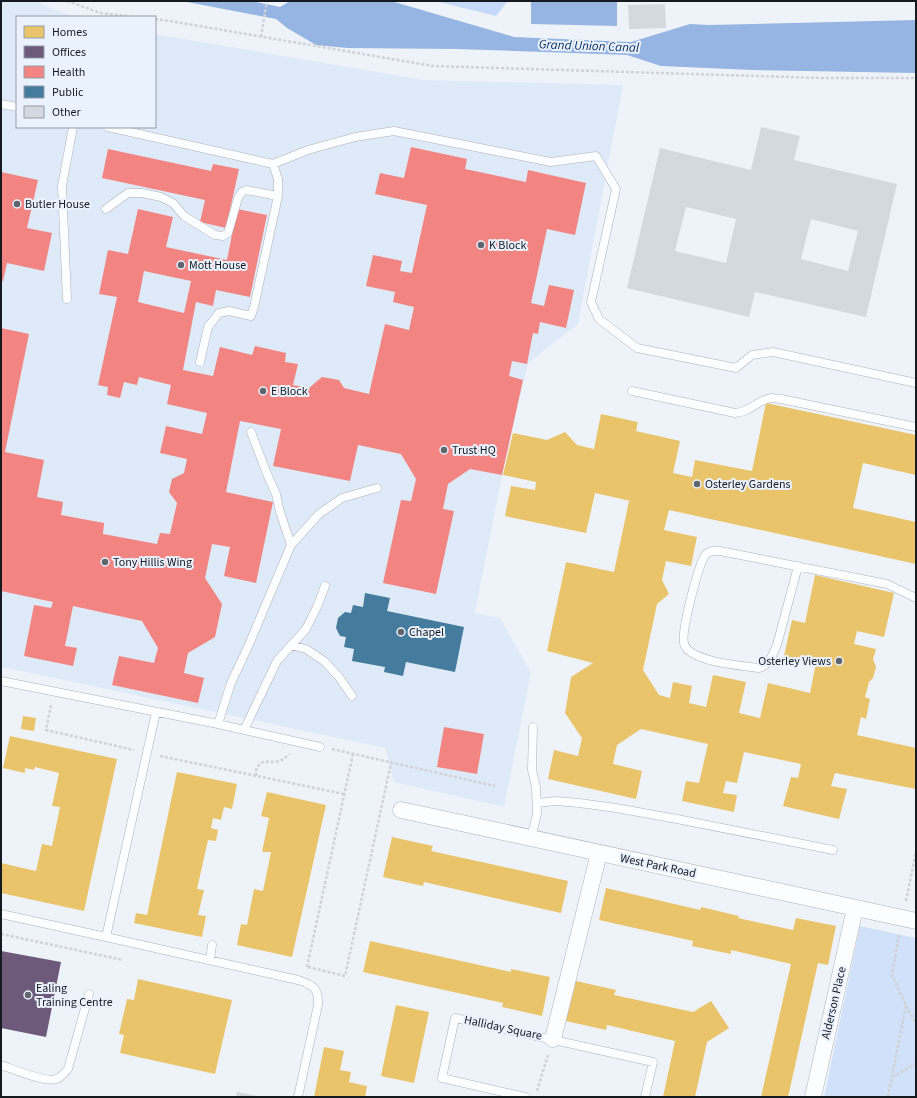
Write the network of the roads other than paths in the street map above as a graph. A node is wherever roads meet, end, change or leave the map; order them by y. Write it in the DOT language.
graph roads {
  1 [pos="1,104"];
  2 [pos="16,107"];
  3 [pos="73,128"];
  4 [pos="112,128"];
  5 [pos="273,164"];
  6 [pos="278,196"];
  7 [pos="106,209"];
  8 [pos="67,299"];
  9 [pos="200,362"];
  10 [pos="916,383"];
  11 [pos="632,391"];
  12 [pos="916,427"];
  13 [pos="251,432"];
  14 [pos="377,488"];
  15 [pos="291,545"];
  16 [pos="798,566"];
  17 [pos="326,586"];
  18 [pos="916,598"];
  19 [pos="291,645"];
  20 [pos="1,682"];
  21 [pos="352,696"];
  22 [pos="156,712"];
  23 [pos="218,724"];
  24 [pos="533,727"];
  25 [pos="244,730"];
  26 [pos="320,747"];
  27 [pos="537,803"];
  28 [pos="401,810"];
  29 [pos="530,838"];
  30 [pos="833,850"];
  31 [pos="599,853"];
  32 [pos="854,908"];
  33 [pos="1,914"];
  34 [pos="909,920"];
  35 [pos="106,937"];
  36 [pos="212,944"];
  37 [pos="210,960"];
  38 [pos="89,994"];
  39 [pos="553,1039"];
  40 [pos="1,1065"];
  41 [pos="298,1097"];
  42 [pos="525,1097"];
  43 [pos="645,1097"];
  44 [pos="812,1097"];
  1 -- 2 [label="lane"];
  3 -- 8 [label="lane"];
  4 -- 5 [label="lane"];
  5 -- 6 [label="lane"];
  5 -- 10 [label="lane"];
  6 -- 7 [label="lane"];
  6 -- 9 [label="lane"];
  11 -- 12 [label="lane"];
  13 -- 15 [label="lane"];
  14 -- 15 [label="lane"];
  15 -- 23 [label="lane"];
  16 -- 16 [label="lane"];
  16 -- 18 [label="lane"];
  17 -- 19 [label="lane"];
  19 -- 21 [label="lane"];
  19 -- 25 [label="lane"];
  20 -- 22 [label="lane"];
  22 -- 23 [label="lane"];
  22 -- 35 [label="lane"];
  23 -- 25 [label="lane"];
  24 -- 27 [label="lane"];
  25 -- 26 [label="lane"];
  27 -- 29 [label="lane"];
  27 -- 30 [label="lane"];
  28 -- 29 [label="street, West Park Road"];
  29 -- 31 [label="street, West Park Road"];
  31 -- 32 [label="street, West Park Road"];
  31 -- 39 [label="street, Halliday Square"];
  32 -- 34 [label="street, West Park Road"];
  32 -- 44 [label="street, Alderson Place"];
  33 -- 35 [label="lane"];
  35 -- 37 [label="lane"];
  36 -- 37 [label="lane"];
  37 -- 41 [label="lane"];
  38 -- 40 [label="lane"];
  39 -- 42 [label="lane, Halliday Square"];
  39 -- 43 [label="lane, Halliday Square"];
}
